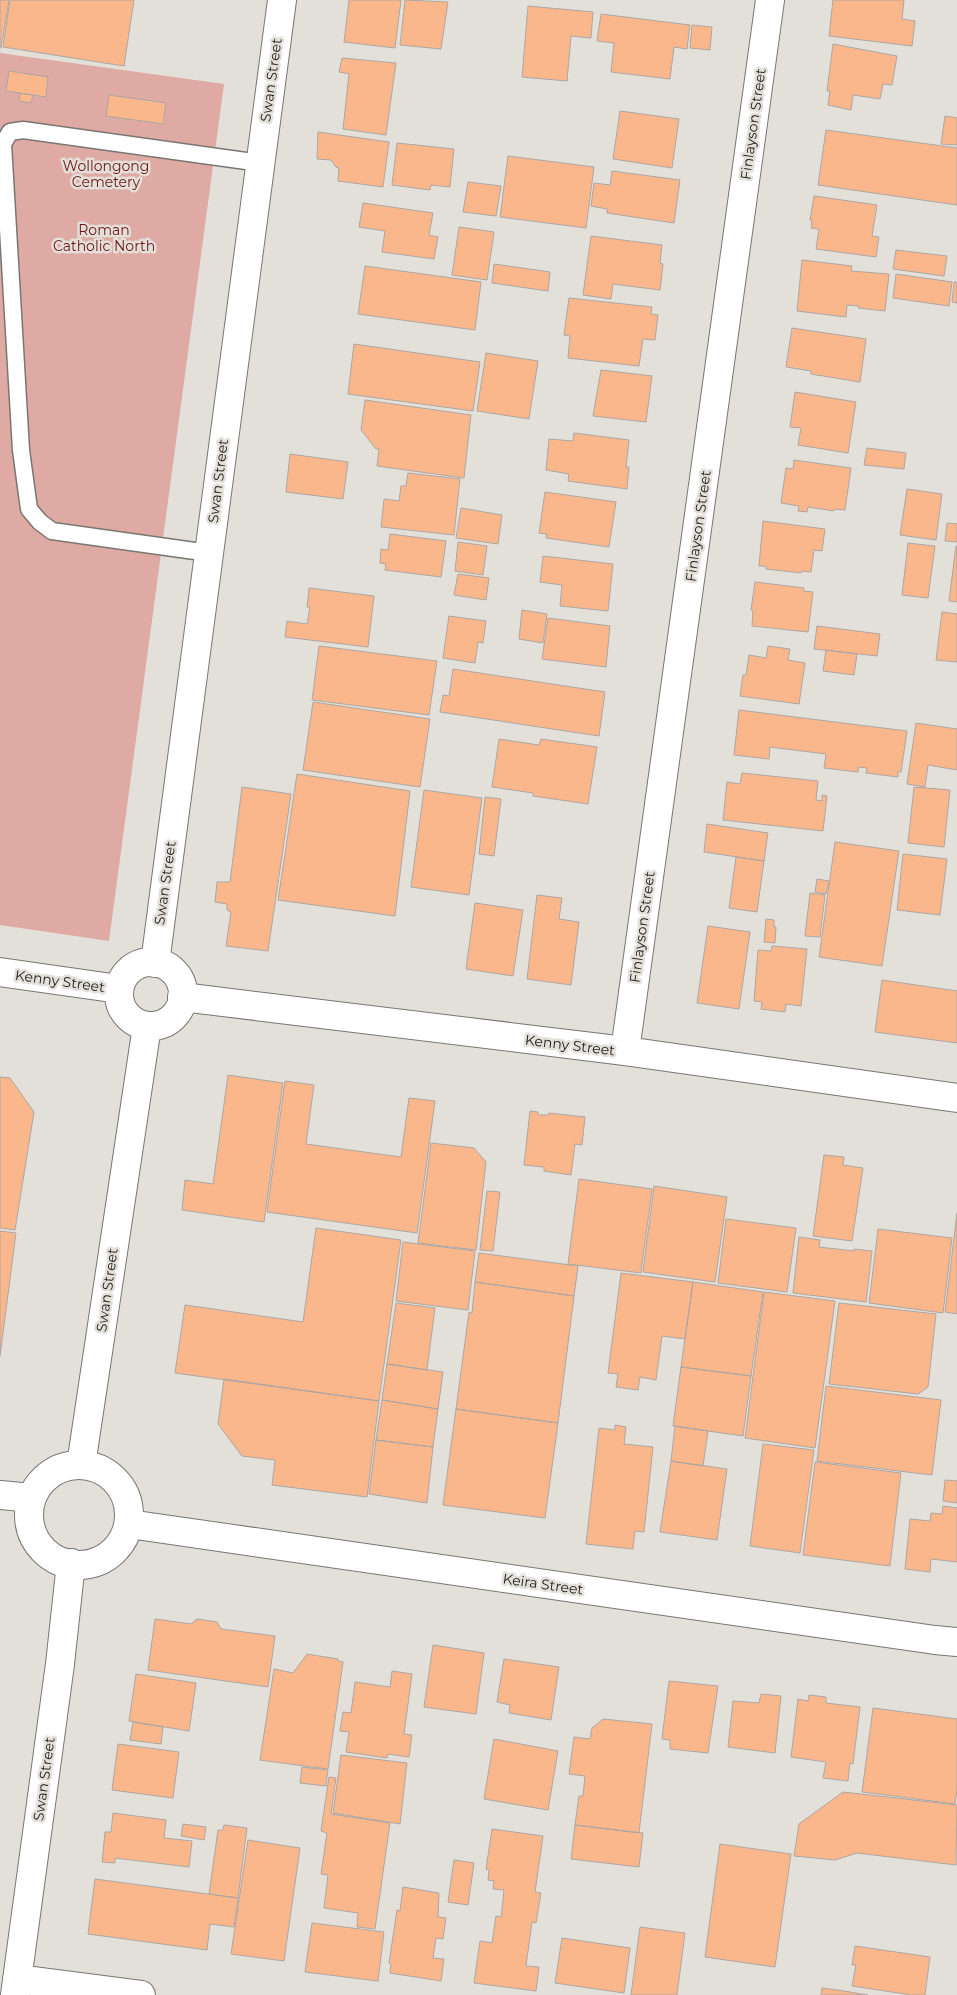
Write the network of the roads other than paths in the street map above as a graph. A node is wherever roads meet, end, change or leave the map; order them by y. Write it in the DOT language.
graph roads {
  1 [pos="282,0"];
  2 [pos="770,0"];
  3 [pos="260,163"];
  4 [pos="209,553"];
  5 [pos="154,963"];
  6 [pos="0,972"];
  7 [pos="119,989"];
  8 [pos="182,997"];
  9 [pos="147,1026"];
  10 [pos="625,1051"];
  11 [pos="957,1098"];
  12 [pos="81,1465"];
  13 [pos="0,1495"];
  14 [pos="32,1498"];
  15 [pos="128,1524"];
  16 [pos="71,1563"];
  17 [pos="957,1642"];
  18 [pos="16,1987"];
  19 [pos="141,1995"];
  1 -- 3 [label="street, Swan Street"];
  2 -- 10 [label="street, Finlayson Street"];
  3 -- 4 [label="street, Swan Street"];
  3 -- 4 [label="lane"];
  4 -- 5 [label="street, Swan Street"];
  5 -- 7 [label="street"];
  5 -- 8 [label="street"];
  6 -- 7 [label="street, Kenny Street"];
  7 -- 9 [label="street"];
  8 -- 9 [label="street"];
  8 -- 10 [label="street, Kenny Street"];
  9 -- 12 [label="street, Swan Street"];
  10 -- 11 [label="street, Kenny Street"];
  12 -- 14 [label="street"];
  12 -- 15 [label="street"];
  13 -- 14 [label="street"];
  14 -- 16 [label="street"];
  15 -- 16 [label="street"];
  15 -- 17 [label="street, Keira Street"];
  16 -- 18 [label="street, Swan Street"];
  18 -- 19 [label="street"];
}
